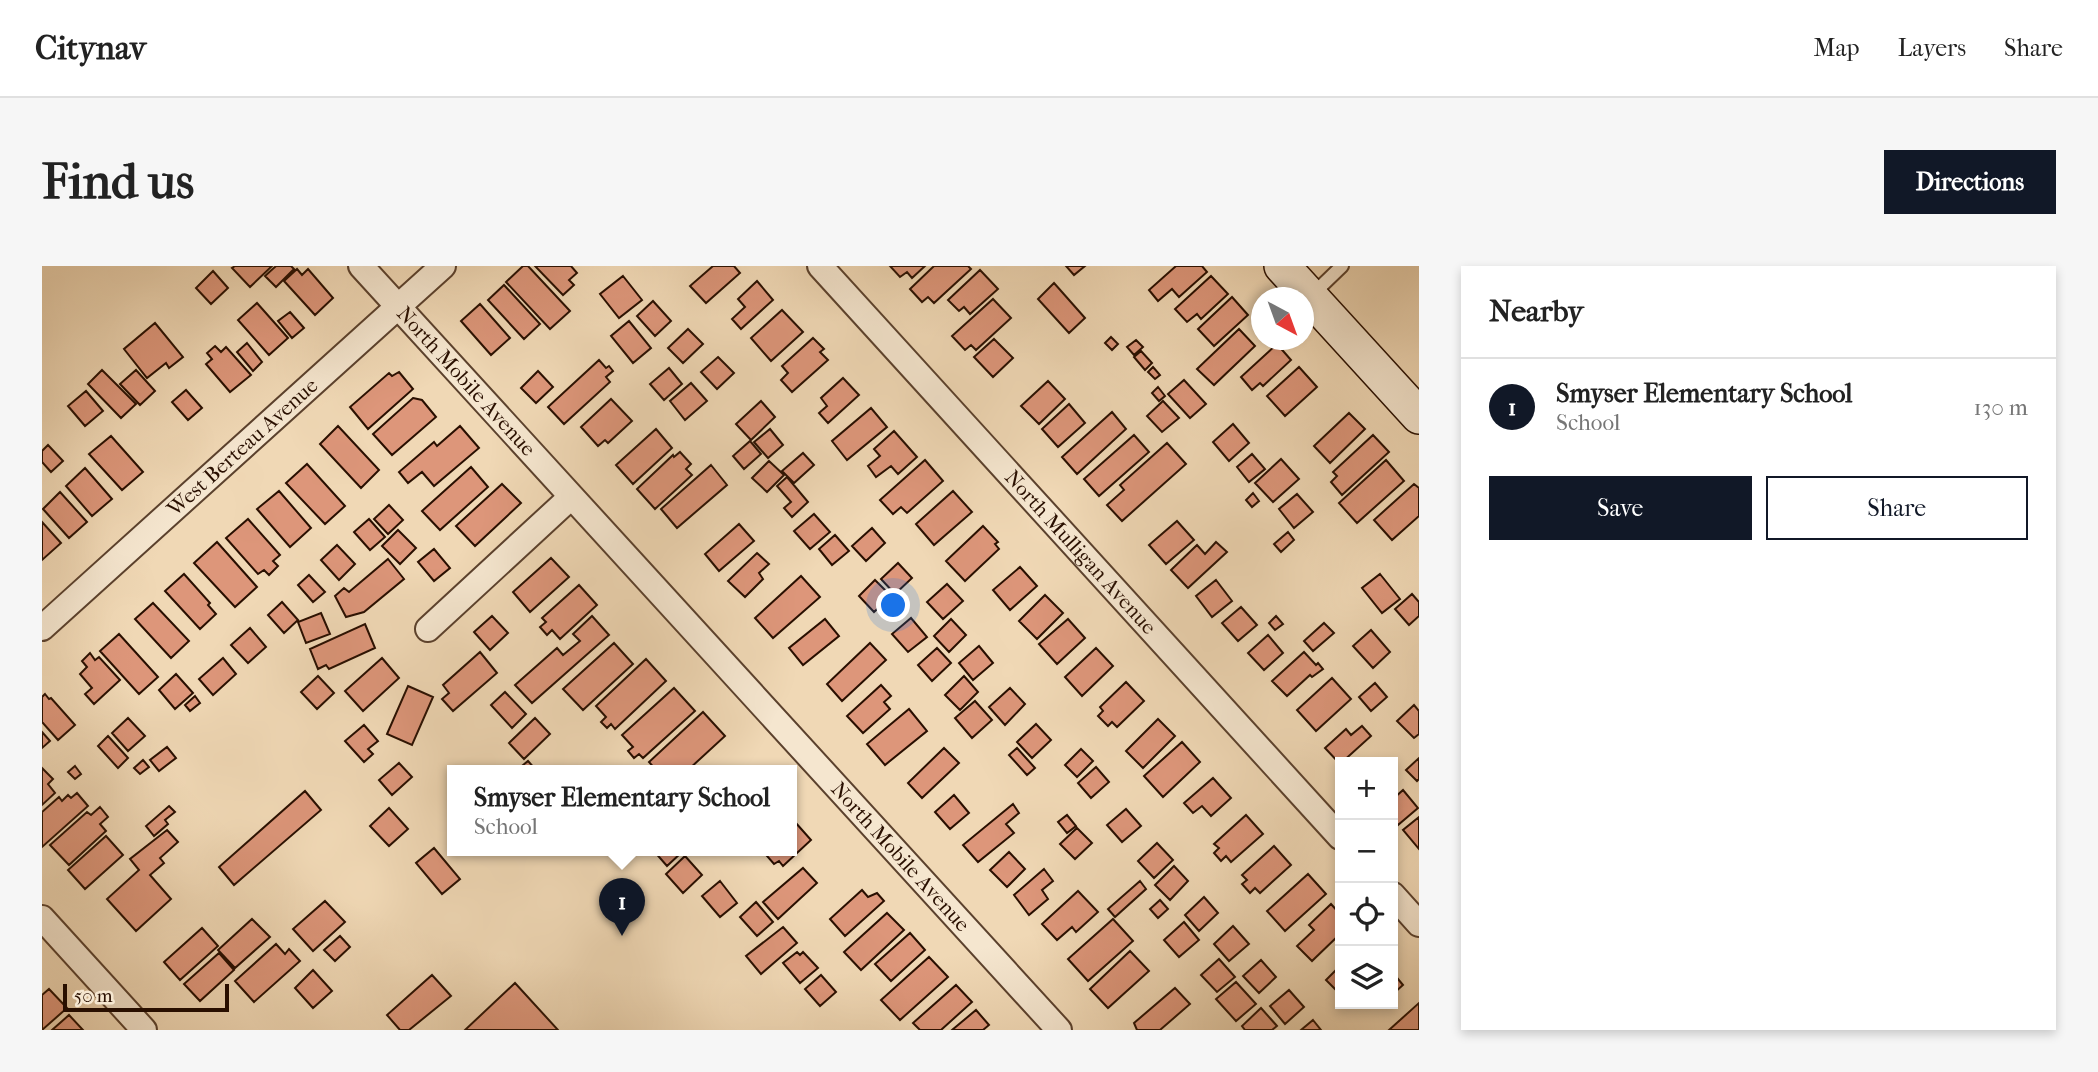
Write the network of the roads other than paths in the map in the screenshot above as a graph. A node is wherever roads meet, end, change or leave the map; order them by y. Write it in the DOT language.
graph roads {
  1 [pos="361,266"];
  2 [pos="443,266"];
  3 [pos="820,266"];
  4 [pos="1342,266"];
  5 [pos="1296,276"];
  6 [pos="398,307"];
  7 [pos="1419,416"];
  8 [pos="571,497"];
  9 [pos="42,628"];
  10 [pos="428,629"];
  11 [pos="1335,832"];
  12 [pos="1398,901"];
  13 [pos="42,918"];
  14 [pos="1419,924"];
  15 [pos="144,1030"];
  16 [pos="1059,1030"];
  1 -- 6 [label="street, North Mobile Avenue"];
  2 -- 6 [label="street, West Berteau Avenue"];
  3 -- 11 [label="street, North Mulligan Avenue"];
  4 -- 5 [label="lane"];
  5 -- 7 [label="main road"];
  6 -- 8 [label="street, North Mobile Avenue"];
  6 -- 9 [label="street, West Berteau Avenue"];
  8 -- 10 [label="street"];
  8 -- 16 [label="street, North Mobile Avenue"];
  12 -- 14 [label="street"];
  13 -- 15 [label="street"];
}
